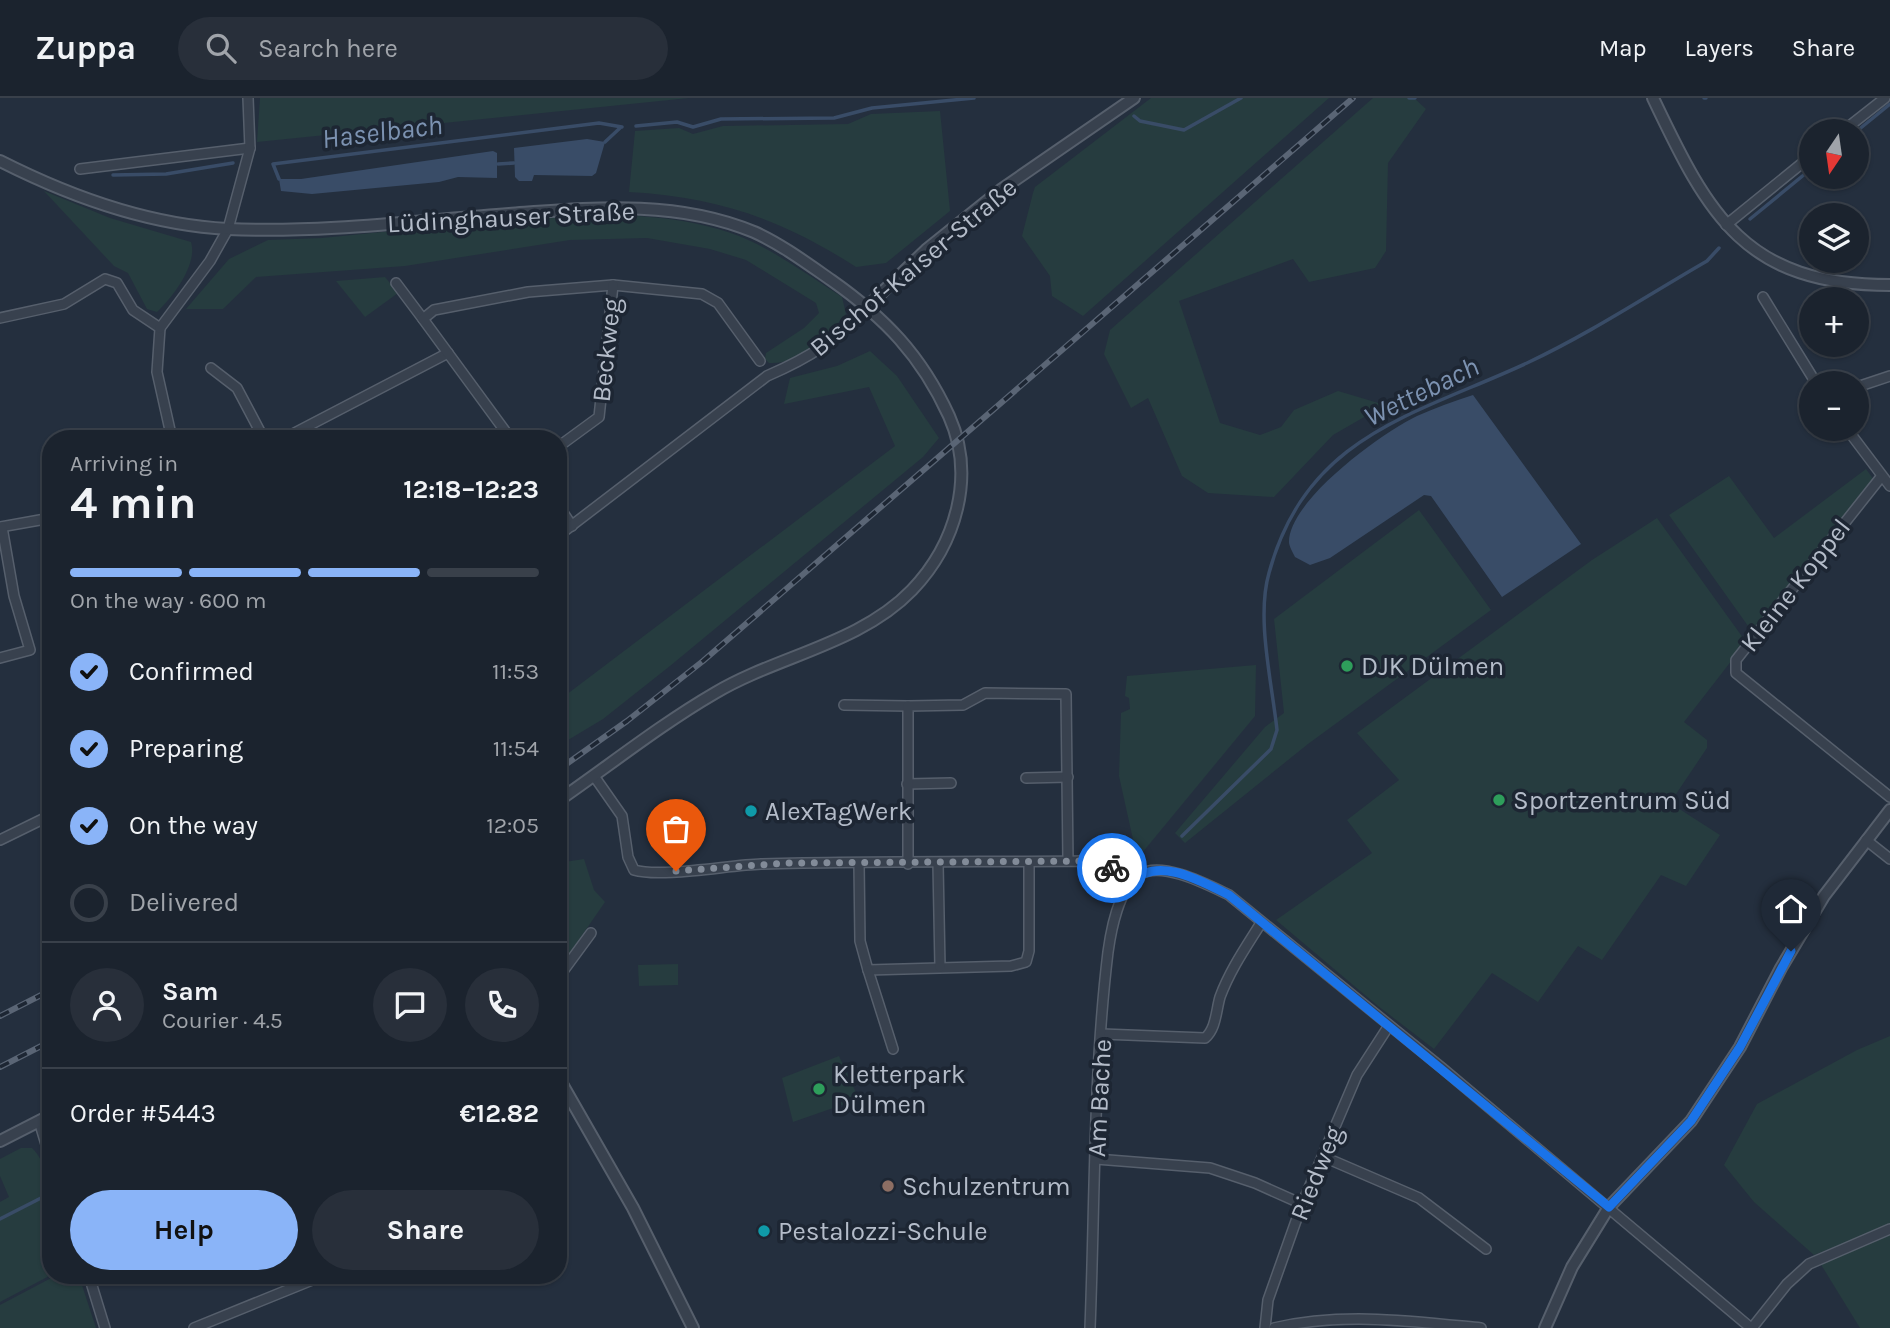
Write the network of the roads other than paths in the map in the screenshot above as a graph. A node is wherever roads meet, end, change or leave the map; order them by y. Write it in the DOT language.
graph roads {
  1 [pos="248,98"];
  2 [pos="1134,98"];
  3 [pos="1653,98"];
  4 [pos="1885,98"];
  5 [pos="1858,119"];
  6 [pos="250,148"];
  7 [pos="0,162"];
  8 [pos="1799,166"];
  9 [pos="80,169"];
  10 [pos="1726,225"];
  11 [pos="228,229"];
  12 [pos="396,283"];
  13 [pos="613,285"];
  14 [pos="1890,285"];
  15 [pos="1763,297"];
  16 [pos="868,306"];
  17 [pos="0,318"];
  18 [pos="423,318"];
  19 [pos="160,328"];
  20 [pos="448,353"];
  21 [pos="760,361"];
  22 [pos="211,368"];
  23 [pos="1809,371"];
  24 [pos="1890,376"];
  25 [pos="1869,383"];
  26 [pos="170,430"];
  27 [pos="259,430"];
  28 [pos="301,430"];
  29 [pos="504,430"];
  30 [pos="567,440"];
  31 [pos="1856,441"];
  32 [pos="1881,477"];
  33 [pos="1890,486"];
  34 [pos="567,518"];
  35 [pos="42,520"];
  36 [pos="572,526"];
  37 [pos="1,527"];
  38 [pos="567,530"];
  39 [pos="0,658"];
  40 [pos="844,705"];
  41 [pos="908,706"];
  42 [pos="594,776"];
  43 [pos="1068,777"];
  44 [pos="1026,778"];
  45 [pos="951,783"];
  46 [pos="908,784"];
  47 [pos="567,795"];
  48 [pos="1890,797"];
  49 [pos="1890,810"];
  50 [pos="42,819"];
  51 [pos="0,840"];
  52 [pos="1866,840"];
  53 [pos="1890,859"];
  54 [pos="1068,861"];
  55 [pos="1029,862"];
  56 [pos="938,863"];
  57 [pos="859,864"];
  58 [pos="908,864"];
  59 [pos="1131,883"];
  60 [pos="1261,923"];
  61 [pos="591,933"];
  62 [pos="567,966"];
  63 [pos="940,967"];
  64 [pos="868,970"];
  65 [pos="1388,1027"];
  66 [pos="1102,1034"];
  67 [pos="893,1049"];
  68 [pos="567,1093"];
  69 [pos="42,1120"];
  70 [pos="39,1121"];
  71 [pos="42,1131"];
  72 [pos="0,1141"];
  73 [pos="1324,1157"];
  74 [pos="1097,1159"];
  75 [pos="1302,1204"];
  76 [pos="1609,1207"];
  77 [pos="1890,1229"];
  78 [pos="1486,1249"];
  79 [pos="91,1284"];
  80 [pos="302,1284"];
  81 [pos="105,1328"];
  82 [pos="194,1328"];
  83 [pos="693,1328"];
  84 [pos="1090,1328"];
  85 [pos="1265,1328"];
  86 [pos="1274,1328"];
  87 [pos="1480,1328"];
  88 [pos="1545,1328"];
  89 [pos="1751,1328"];
  1 -- 6 [label="street"];
  2 -- 16 [label="street, Bischof-Kaiser-Straße"];
  3 -- 10 [label="street"];
  4 -- 5 [label="street"];
  6 -- 9 [label="street"];
  6 -- 11 [label="street"];
  7 -- 11 [label="street, Lüdinghauser Straße"];
  8 -- 10 [label="street"];
  10 -- 14 [label="street"];
  11 -- 16 [label="street, Lüdinghauser Straße"];
  11 -- 19 [label="street"];
  12 -- 18 [label="street"];
  13 -- 18 [label="street"];
  13 -- 21 [label="street, Beckweg"];
  13 -- 30 [label="street, Beckweg"];
  15 -- 23 [label="street"];
  16 -- 36 [label="street, Bischof-Kaiser-Straße"];
  16 -- 42 [label="street, Lüdinghauser Straße"];
  17 -- 19 [label="street"];
  18 -- 20 [label="street"];
  19 -- 26 [label="street"];
  20 -- 28 [label="street"];
  20 -- 29 [label="street"];
  22 -- 27 [label="street"];
  24 -- 25 [label="street"];
  31 -- 32 [label="street"];
  32 -- 33 [label="street"];
  32 -- 48 [label="street, Kleine Koppel"];
  34 -- 36 [label="street"];
  35 -- 37 [label="street"];
  36 -- 38 [label="street, Bischof-Kaiser-Straße"];
  37 -- 39 [label="street"];
  40 -- 41 [label="street"];
  41 -- 43 [label="street"];
  41 -- 46 [label="street"];
  42 -- 47 [label="street, Lüdinghauser Straße"];
  42 -- 57 [label="street"];
  43 -- 44 [label="street"];
  43 -- 54 [label="street"];
  45 -- 46 [label="street"];
  46 -- 58 [label="street"];
  49 -- 52 [label="street"];
  50 -- 51 [label="street"];
  52 -- 53 [label="street"];
  52 -- 76 [label="street"];
  54 -- 55 [label="street"];
  54 -- 59 [label="street"];
  55 -- 56 [label="street"];
  55 -- 63 [label="street"];
  56 -- 58 [label="street"];
  56 -- 63 [label="street"];
  57 -- 58 [label="street"];
  57 -- 64 [label="street"];
  59 -- 60 [label="street, Am Bache"];
  59 -- 66 [label="street, Am Bache"];
  60 -- 65 [label="street"];
  60 -- 66 [label="street"];
  61 -- 62 [label="street"];
  63 -- 64 [label="street"];
  64 -- 67 [label="street"];
  65 -- 73 [label="street, Riedweg"];
  65 -- 76 [label="street"];
  66 -- 74 [label="street, Am Bache"];
  68 -- 83 [label="street"];
  69 -- 70 [label="street"];
  70 -- 71 [label="street"];
  70 -- 72 [label="street"];
  73 -- 75 [label="street, Riedweg"];
  73 -- 78 [label="street"];
  74 -- 75 [label="street"];
  74 -- 84 [label="street, Am Bache"];
  75 -- 85 [label="street, Riedweg"];
  76 -- 88 [label="street"];
  76 -- 89 [label="street"];
  77 -- 89 [label="street"];
  79 -- 81 [label="street"];
  80 -- 82 [label="street"];
  86 -- 87 [label="street"];
}
